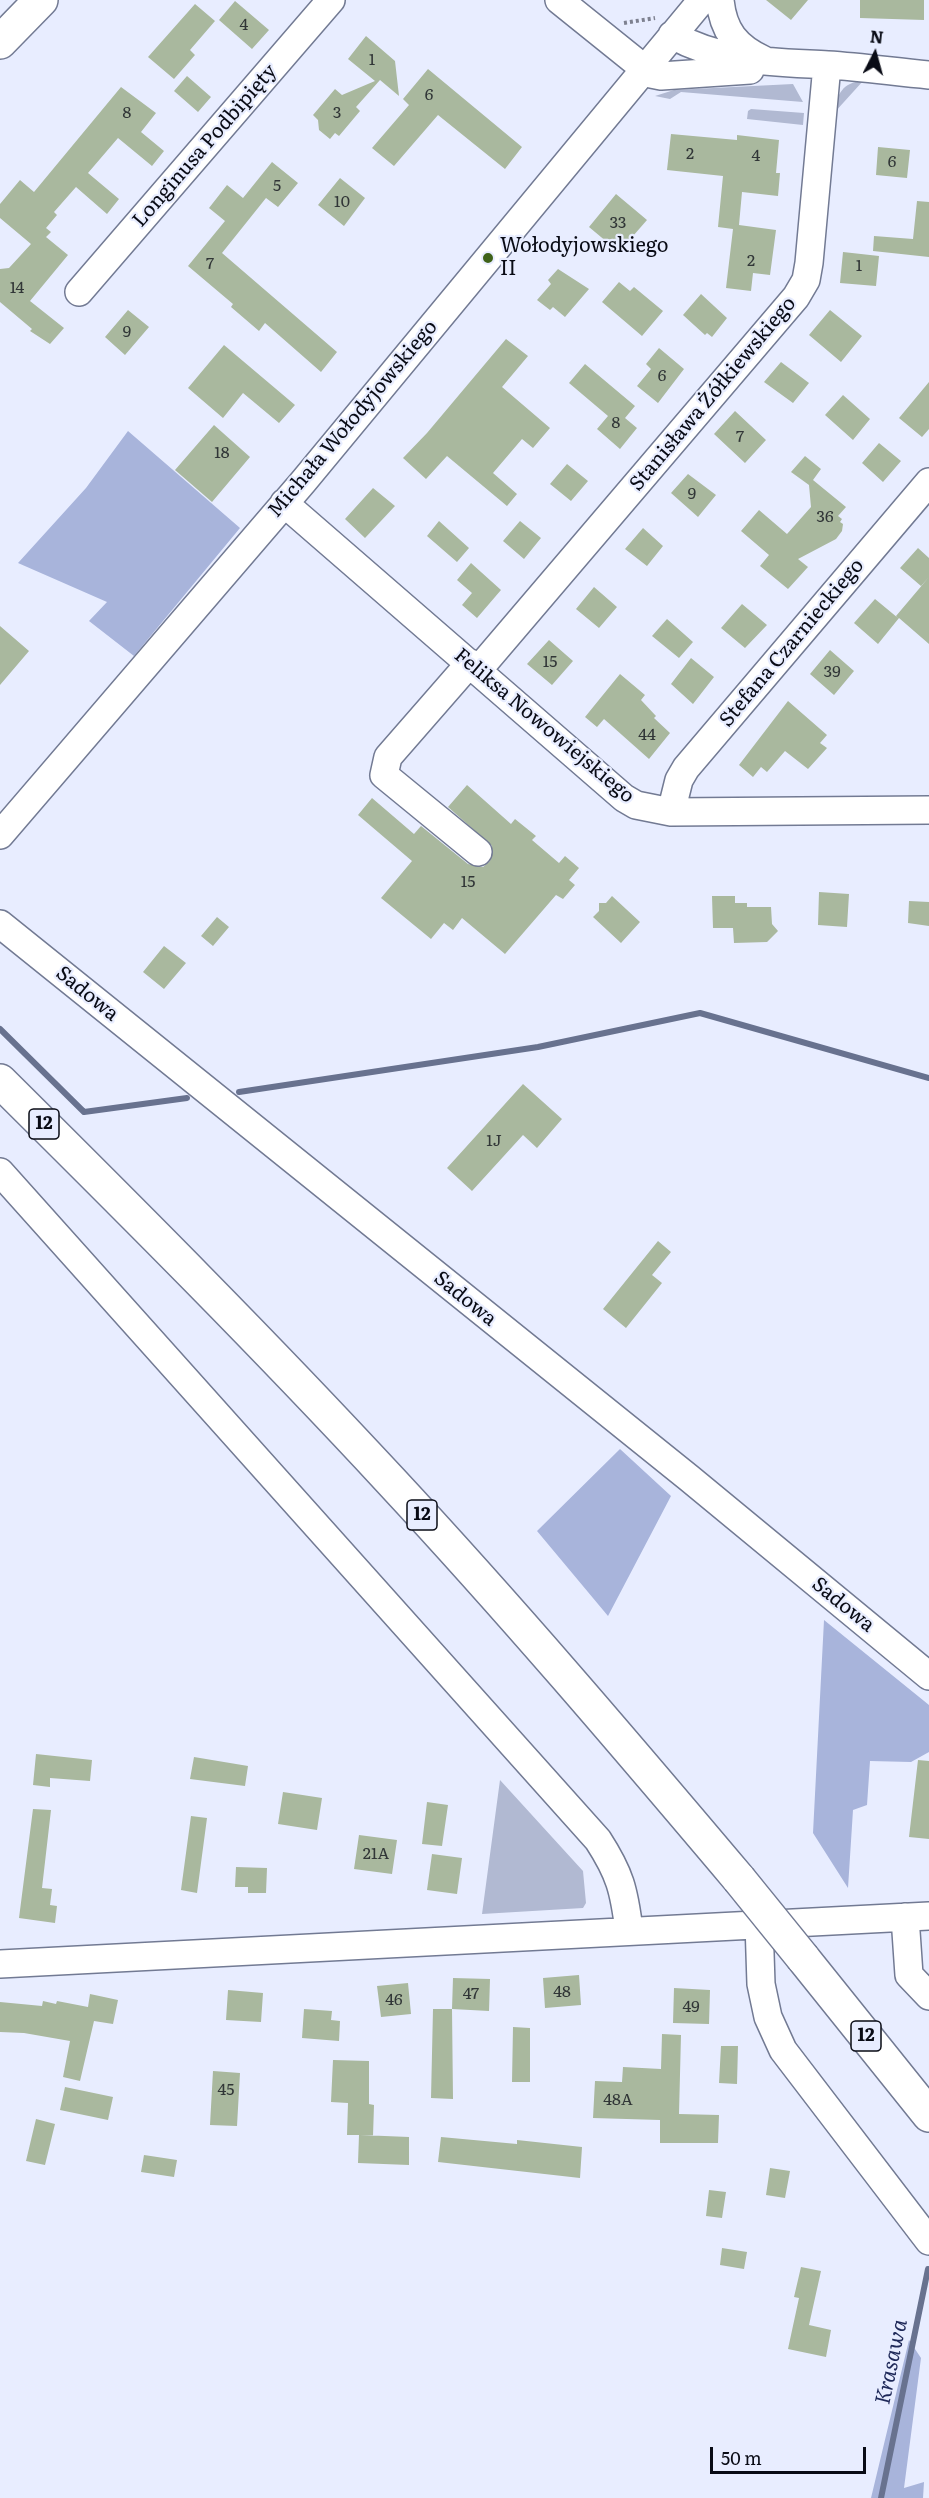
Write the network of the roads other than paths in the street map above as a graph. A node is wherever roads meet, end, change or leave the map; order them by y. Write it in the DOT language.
graph roads {
  1 [pos="41,0"];
  2 [pos="331,0"];
  3 [pos="559,0"];
  4 [pos="702,0"];
  5 [pos="720,0"];
  6 [pos="668,26"];
  7 [pos="0,42"];
  8 [pos="783,65"];
  9 [pos="827,65"];
  10 [pos="643,70"];
  11 [pos="929,75"];
  12 [pos="79,292"];
  13 [pos="929,482"];
  14 [pos="284,503"];
  15 [pos="474,666"];
  16 [pos="929,810"];
  17 [pos="671,812"];
  18 [pos="0,835"];
  19 [pos="478,852"];
  20 [pos="0,924"];
  21 [pos="0,1081"];
  22 [pos="0,1172"];
  23 [pos="929,1676"];
  24 [pos="917,1916"];
  25 [pos="759,1923"];
  26 [pos="629,1930"];
  27 [pos="0,1964"];
  28 [pos="929,1996"];
  29 [pos="929,2115"];
  30 [pos="929,2241"];
  1 -- 7 [label="main road"];
  2 -- 12 [label="street, Longinusa Podbipięty"];
  3 -- 10 [label="street"];
  4 -- 6 [label="street, Michała Wołodyjowskiego"];
  5 -- 8 [label="street"];
  6 -- 8 [label="street"];
  6 -- 10 [label="street, Michała Wołodyjowskiego"];
  8 -- 9 [label="street"];
  8 -- 10 [label="street"];
  9 -- 11 [label="street"];
  9 -- 15 [label="street, Stanisława Żółkiewskiego"];
  10 -- 14 [label="street, Michała Wołodyjowskiego"];
  13 -- 17 [label="street, Stefana Czarnieckiego"];
  14 -- 15 [label="street, Feliksa Nowowiejskiego"];
  14 -- 18 [label="street, Michała Wołodyjowskiego"];
  15 -- 17 [label="street, Feliksa Nowowiejskiego"];
  15 -- 19 [label="street, Stanisława Żółkiewskiego"];
  16 -- 17 [label="street, Feliksa Nowowiejskiego"];
  20 -- 23 [label="street, Sadowa"];
  21 -- 29 [label="main road, 12, bridge"];
  22 -- 26 [label="street"];
  24 -- 25 [label="street"];
  24 -- 28 [label="street"];
  25 -- 26 [label="street"];
  25 -- 30 [label="street"];
  26 -- 27 [label="street"];
}
